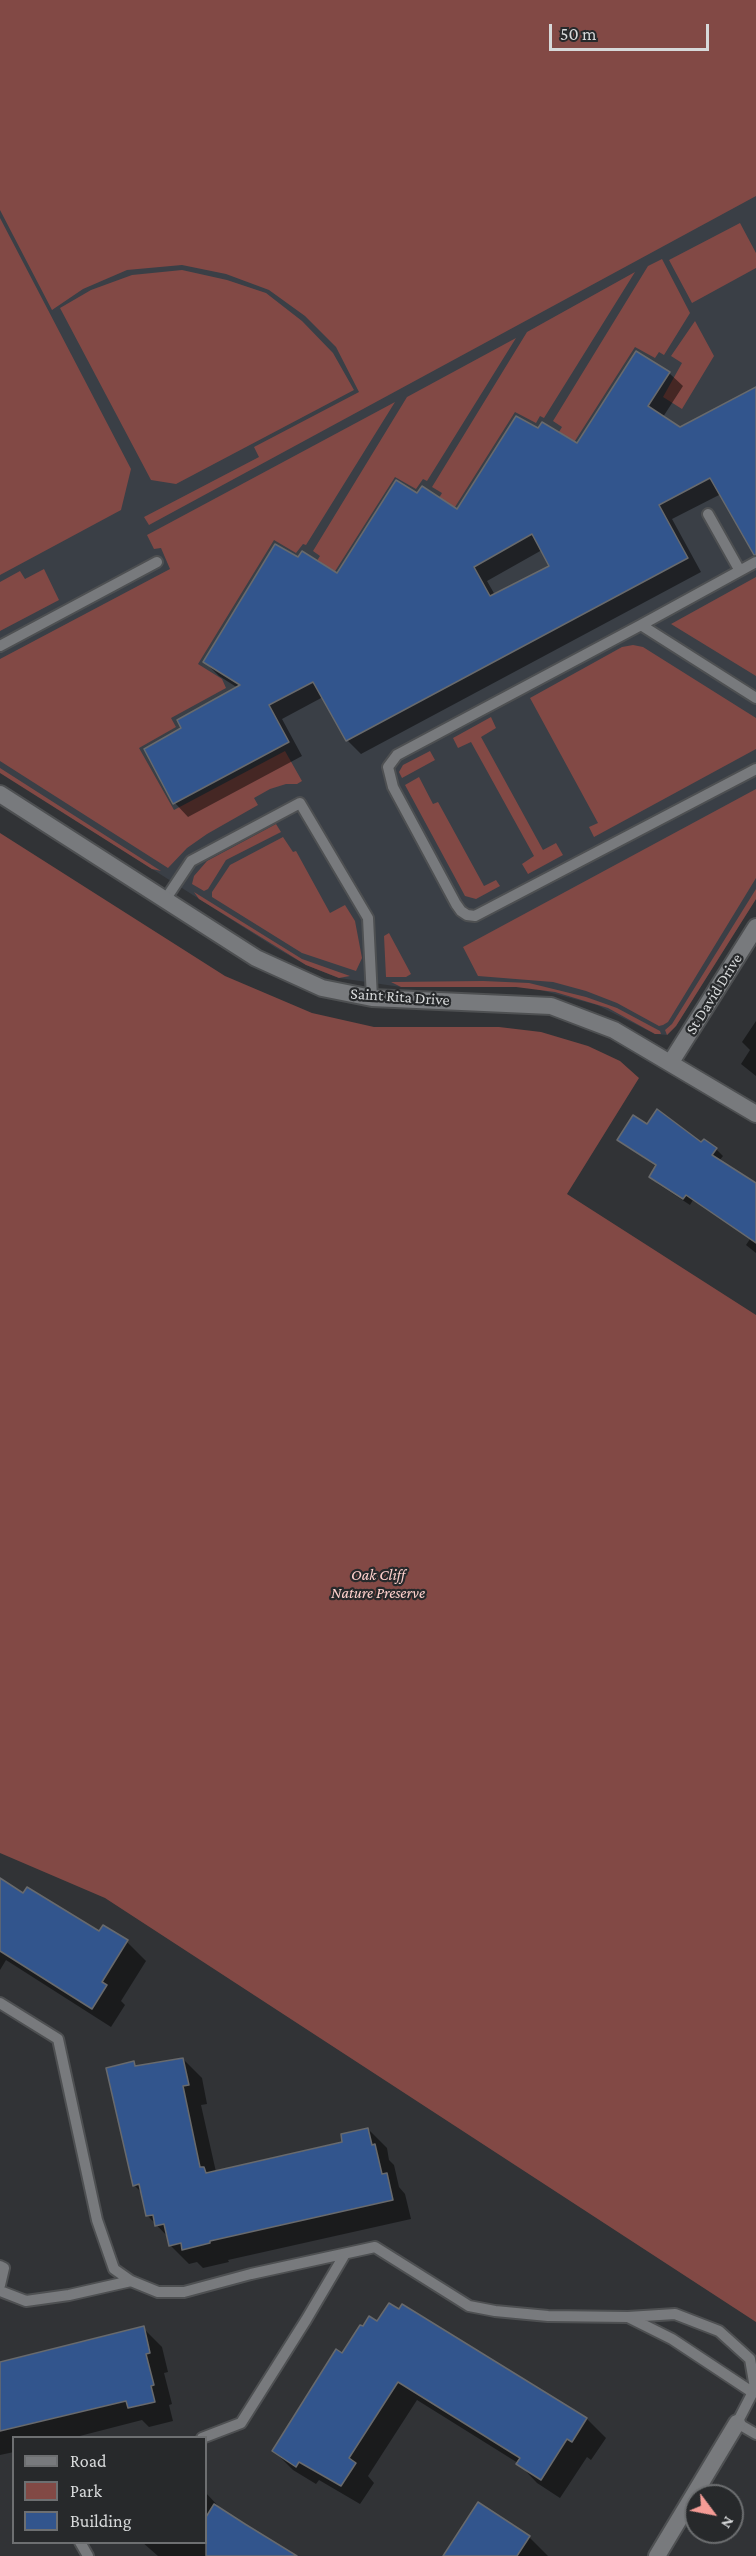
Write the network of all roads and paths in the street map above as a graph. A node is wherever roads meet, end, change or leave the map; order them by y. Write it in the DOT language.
graph roads {
  1 [pos="708,514"];
  2 [pos="157,562"];
  3 [pos="756,562"];
  4 [pos="740,571"];
  5 [pos="641,625"];
  6 [pos="0,646"];
  7 [pos="756,698"];
  8 [pos="754,769"];
  9 [pos="0,794"];
  10 [pos="165,900"];
  11 [pos="756,927"];
  12 [pos="372,998"];
  13 [pos="671,1062"];
  14 [pos="756,1114"];
  15 [pos="0,2003"];
  16 [pos="345,2254"];
  17 [pos="0,2266"];
  18 [pos="131,2282"];
  19 [pos="0,2285"];
  20 [pos="0,2291"];
  21 [pos="628,2317"];
  22 [pos="752,2392"];
  23 [pos="737,2424"];
  24 [pos="756,2434"];
  25 [pos="207,2436"];
  26 [pos="657,2556"];
  1 -- 4 [label="lane"];
  2 -- 6 [label="lane"];
  3 -- 4 [label="lane"];
  4 -- 5 [label="lane"];
  5 -- 7 [label="lane"];
  5 -- 8 [label="lane"];
  9 -- 10 [label="street, Saint Rita Drive"];
  10 -- 12 [label="street, Saint Rita Drive"];
  10 -- 12 [label="lane"];
  11 -- 13 [label="street, St David Drive"];
  12 -- 13 [label="street, Saint Rita Drive"];
  13 -- 14 [label="street, Saint Rita Drive"];
  15 -- 18 [label="lane"];
  16 -- 18 [label="lane"];
  16 -- 21 [label="lane"];
  16 -- 25 [label="lane"];
  17 -- 19 [label="lane"];
  18 -- 20 [label="lane"];
  21 -- 22 [label="lane"];
  21 -- 22 [label="lane"];
  22 -- 23 [label="lane"];
  23 -- 24 [label="lane"];
  23 -- 26 [label="street"];
}
